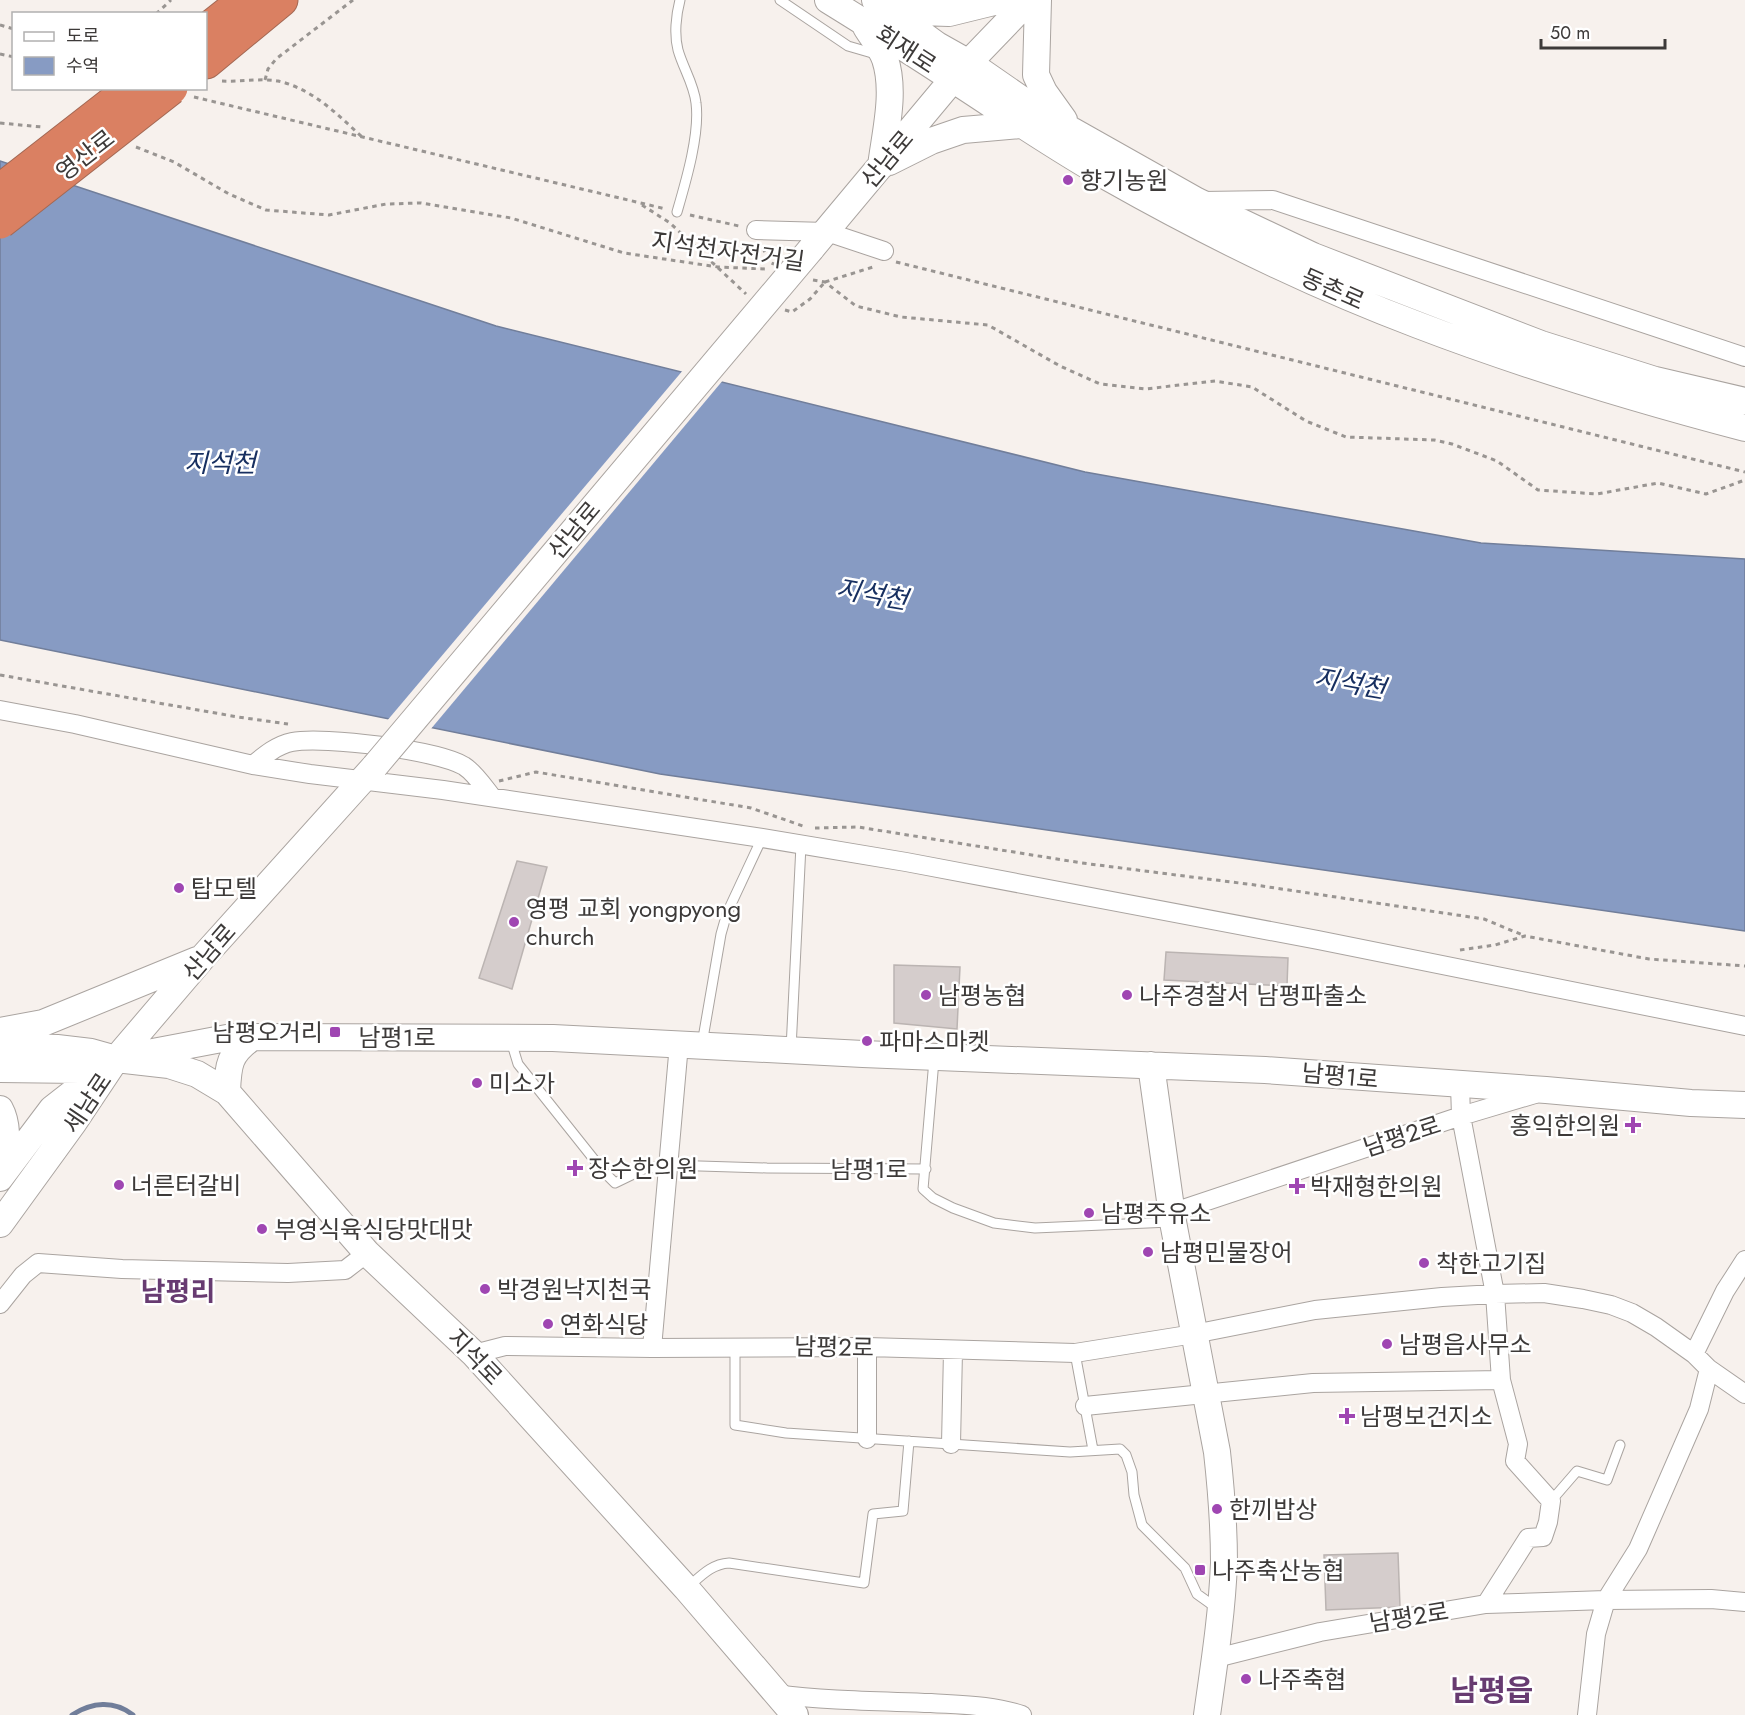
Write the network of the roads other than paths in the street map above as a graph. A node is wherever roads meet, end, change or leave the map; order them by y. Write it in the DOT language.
graph roads {
  1 [pos="245,0"];
  2 [pos="281,0"];
  3 [pos="680,0"];
  4 [pos="780,0"];
  5 [pos="828,0"];
  6 [pos="1002,0"];
  7 [pos="1029,0"];
  8 [pos="1038,0"];
  9 [pos="876,11"];
  10 [pos="885,57"];
  11 [pos="208,58"];
  12 [pos="961,71"];
  13 [pos="129,90"];
  14 [pos="178,92"];
  15 [pos="1021,125"];
  16 [pos="1071,130"];
  17 [pos="881,166"];
  18 [pos="0,191"];
  19 [pos="1197,201"];
  20 [pos="677,212"];
  21 [pos="0,222"];
  22 [pos="756,230"];
  23 [pos="819,241"];
  24 [pos="888,256"];
  25 [pos="1745,357"];
  26 [pos="1745,401"];
  27 [pos="1745,428"];
  28 [pos="0,710"];
  29 [pos="253,765"];
  30 [pos="369,773"];
  31 [pos="487,791"];
  32 [pos="803,836"];
  33 [pos="762,838"];
  34 [pos="203,957"];
  35 [pos="1745,1026"];
  36 [pos="0,1031"];
  37 [pos="253,1037"];
  38 [pos="510,1038"];
  39 [pos="690,1045"];
  40 [pos="0,1046"];
  41 [pos="791,1050"];
  42 [pos="934,1056"];
  43 [pos="116,1059"];
  44 [pos="1151,1065"];
  45 [pos="0,1069"];
  46 [pos="1460,1085"];
  47 [pos="1546,1090"];
  48 [pos="226,1092"];
  49 [pos="1745,1105"];
  50 [pos="0,1109"];
  51 [pos="1461,1116"];
  52 [pos="668,1165"];
  53 [pos="926,1169"];
  54 [pos="2,1175"];
  55 [pos="1172,1218"];
  56 [pos="0,1224"];
  57 [pos="367,1253"];
  58 [pos="1745,1260"];
  59 [pos="1495,1294"];
  60 [pos="0,1304"];
  61 [pos="1194,1334"];
  62 [pos="735,1347"];
  63 [pos="867,1347"];
  64 [pos="652,1348"];
  65 [pos="953,1351"];
  66 [pos="1075,1353"];
  67 [pos="474,1354"];
  68 [pos="1694,1354"];
  69 [pos="1709,1369"];
  70 [pos="1501,1380"];
  71 [pos="1745,1394"];
  72 [pos="1206,1395"];
  73 [pos="1085,1406"];
  74 [pos="867,1439"];
  75 [pos="909,1442"];
  76 [pos="951,1444"];
  77 [pos="1620,1445"];
  78 [pos="1093,1450"];
  79 [pos="1551,1501"];
  80 [pos="686,1588"];
  81 [pos="1606,1600"];
  82 [pos="1745,1602"];
  83 [pos="1486,1604"];
  84 [pos="1220,1611"];
  85 [pos="1216,1658"];
  86 [pos="775,1694"];
  87 [pos="795,1715"];
  88 [pos="1022,1715"];
  89 [pos="1207,1715"];
  90 [pos="1587,1715"];
  1 -- 11 [label="highway"];
  2 -- 11 [label="highway"];
  3 -- 20 [label="lane"];
  4 -- 10 [label="lane"];
  5 -- 9 [label="main road, 회재로"];
  6 -- 9 [label="main road"];
  7 -- 12 [label="main road, 산남로"];
  8 -- 16 [label="main road"];
  9 -- 10 [label="main road"];
  9 -- 12 [label="main road, 회재로"];
  10 -- 17 [label="main road"];
  12 -- 15 [label="main road, 동촌로"];
  12 -- 16 [label="main road, 동촌로"];
  12 -- 17 [label="main road, 산남로"];
  13 -- 18 [label="highway, 영산로, bridge"];
  14 -- 21 [label="highway, 영산로, bridge"];
  15 -- 17 [label="main road"];
  15 -- 27 [label="main road, 동촌로"];
  16 -- 19 [label="main road, 동촌로"];
  17 -- 23 [label="main road, 산남로"];
  19 -- 25 [label="street"];
  19 -- 26 [label="main road, 동촌로"];
  22 -- 23 [label="street"];
  23 -- 24 [label="street"];
  23 -- 30 [label="main road, 산남로, bridge"];
  28 -- 29 [label="street"];
  29 -- 30 [label="street"];
  29 -- 31 [label="street"];
  30 -- 31 [label="street"];
  30 -- 34 [label="main road, 산남로"];
  31 -- 33 [label="street"];
  32 -- 33 [label="street"];
  32 -- 35 [label="street"];
  32 -- 41 [label="lane"];
  33 -- 39 [label="lane"];
  34 -- 36 [label="main road"];
  34 -- 43 [label="main road, 산남로"];
  37 -- 38 [label="main road, 남평1로"];
  37 -- 43 [label="main road, 남평1로"];
  37 -- 48 [label="main road"];
  38 -- 39 [label="main road, 남평1로"];
  38 -- 52 [label="lane, 남평1로"];
  39 -- 41 [label="main road, 남평1로"];
  39 -- 52 [label="street"];
  40 -- 43 [label="main road"];
  41 -- 42 [label="main road, 남평1로"];
  42 -- 44 [label="main road, 남평1로"];
  42 -- 53 [label="lane, 남평1로"];
  43 -- 45 [label="main road"];
  43 -- 48 [label="main road, 지석로"];
  43 -- 54 [label="main road, 세남로"];
  43 -- 56 [label="main road, 세남로"];
  44 -- 46 [label="main road, 남평1로"];
  44 -- 55 [label="main road"];
  46 -- 47 [label="main road, 남평1로"];
  46 -- 51 [label="street"];
  47 -- 49 [label="main road, 남평1로"];
  47 -- 51 [label="street, 남평2로"];
  48 -- 57 [label="main road, 지석로"];
  50 -- 54 [label="main road"];
  51 -- 55 [label="street, 남평2로"];
  51 -- 59 [label="street, 남평2로"];
  52 -- 53 [label="lane, 남평1로"];
  52 -- 64 [label="street"];
  53 -- 55 [label="lane, 남평1로"];
  55 -- 61 [label="main road"];
  57 -- 60 [label="street"];
  57 -- 67 [label="main road, 지석로"];
  58 -- 68 [label="street"];
  59 -- 61 [label="street, 남평2로"];
  59 -- 68 [label="street, 남평2로"];
  59 -- 70 [label="street, 남평2로"];
  61 -- 66 [label="street, 남평2로"];
  61 -- 72 [label="main road"];
  62 -- 63 [label="street, 남평2로"];
  62 -- 64 [label="street, 남평2로"];
  62 -- 74 [label="lane"];
  63 -- 65 [label="street, 남평2로"];
  63 -- 74 [label="street"];
  64 -- 67 [label="street, 남평2로"];
  65 -- 66 [label="street, 남평2로"];
  65 -- 76 [label="street"];
  66 -- 73 [label="lane"];
  67 -- 80 [label="main road, 지석로"];
  68 -- 69 [label="street, 남평2로"];
  69 -- 71 [label="street, 남평2로"];
  69 -- 81 [label="street"];
  70 -- 72 [label="street"];
  70 -- 79 [label="street, 남평2로"];
  72 -- 73 [label="street"];
  72 -- 84 [label="main road"];
  73 -- 78 [label="lane"];
  74 -- 75 [label="lane"];
  75 -- 76 [label="lane"];
  75 -- 80 [label="lane"];
  76 -- 78 [label="lane"];
  77 -- 79 [label="lane"];
  78 -- 84 [label="lane"];
  79 -- 83 [label="street"];
  80 -- 86 [label="main road, 지석로"];
  81 -- 82 [label="street, 남평2로"];
  81 -- 83 [label="street, 남평2로"];
  81 -- 90 [label="street"];
  83 -- 85 [label="street, 남평2로"];
  84 -- 85 [label="main road"];
  85 -- 89 [label="main road"];
  86 -- 87 [label="main road, 지석로"];
  86 -- 88 [label="street"];
}
